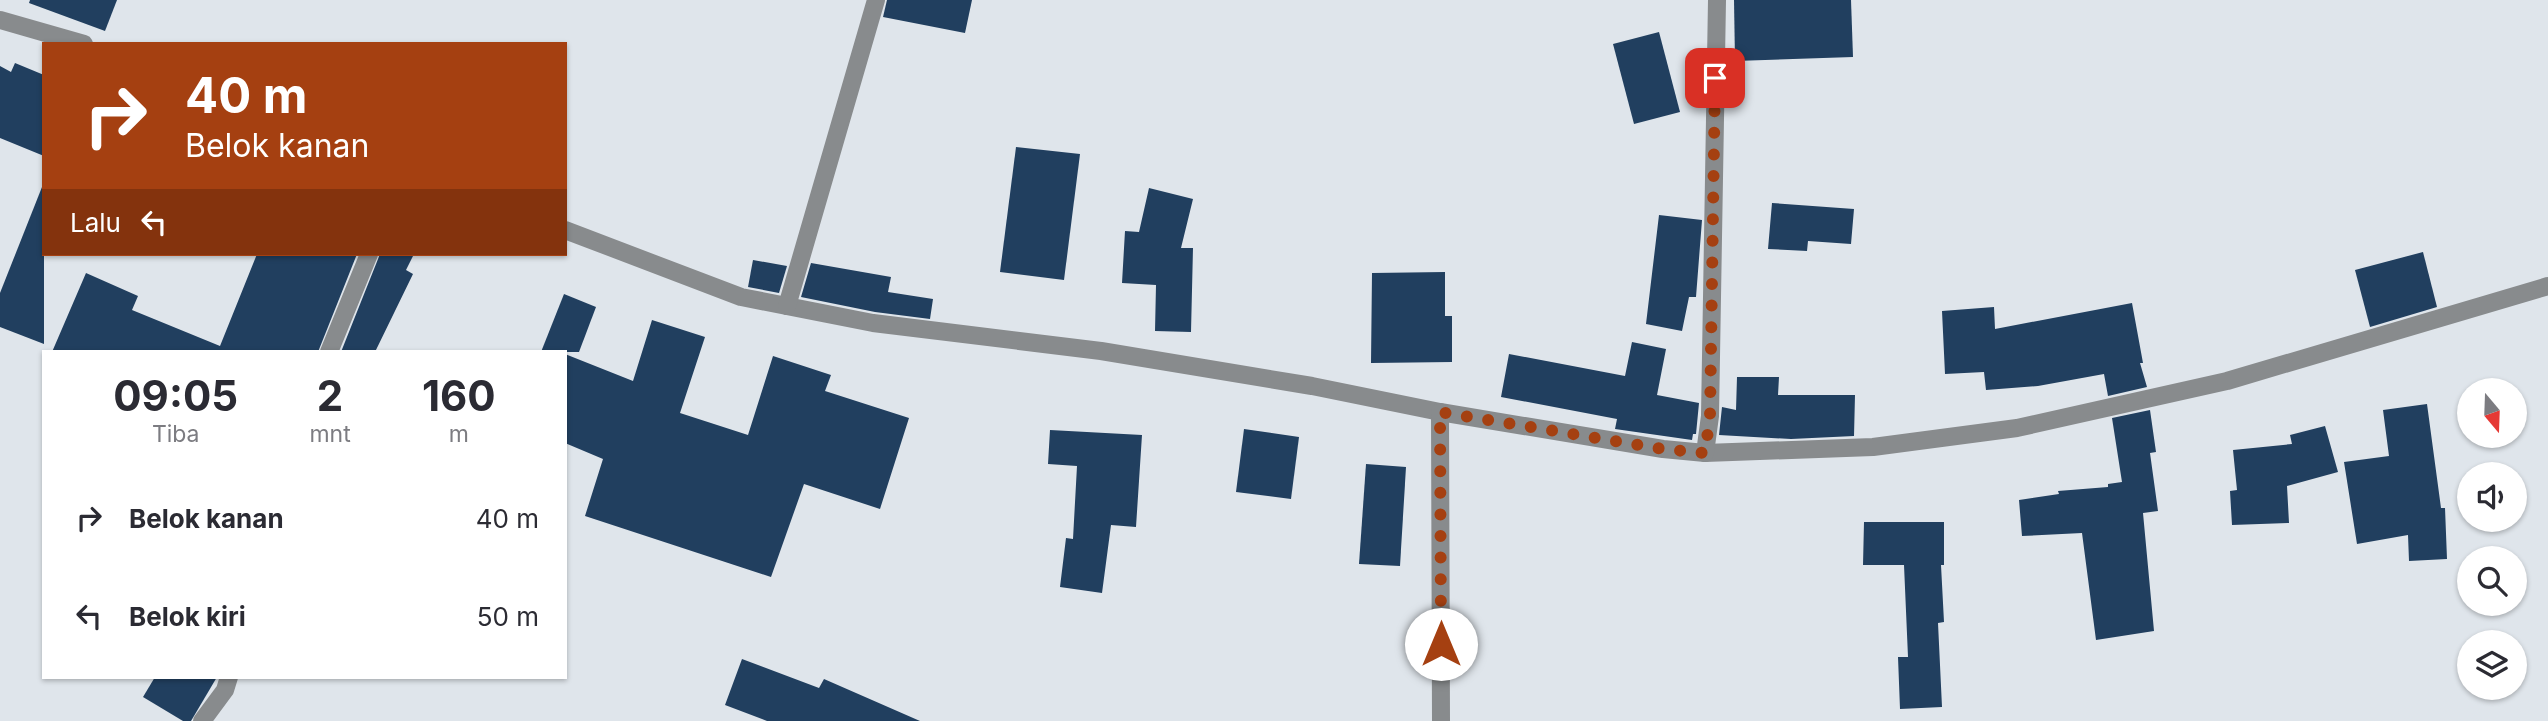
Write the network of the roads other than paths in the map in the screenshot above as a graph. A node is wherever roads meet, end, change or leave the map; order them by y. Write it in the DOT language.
graph roads {
  1 [pos="876,0"];
  2 [pos="1717,0"];
  3 [pos="0,20"];
  4 [pos="77,42"];
  5 [pos="567,231"];
  6 [pos="368,256"];
  7 [pos="2548,286"];
  8 [pos="787,306"];
  9 [pos="330,350"];
  10 [pos="1440,412"];
  11 [pos="1705,453"];
  12 [pos="228,679"];
  13 [pos="202,721"];
  14 [pos="1441,721"];
  1 -- 8 [label="street"];
  2 -- 11 [label="street"];
  3 -- 4 [label="street"];
  5 -- 8 [label="street"];
  6 -- 9 [label="street"];
  7 -- 11 [label="street"];
  8 -- 10 [label="street"];
  10 -- 11 [label="street"];
  10 -- 14 [label="street"];
  12 -- 13 [label="street"];
}
